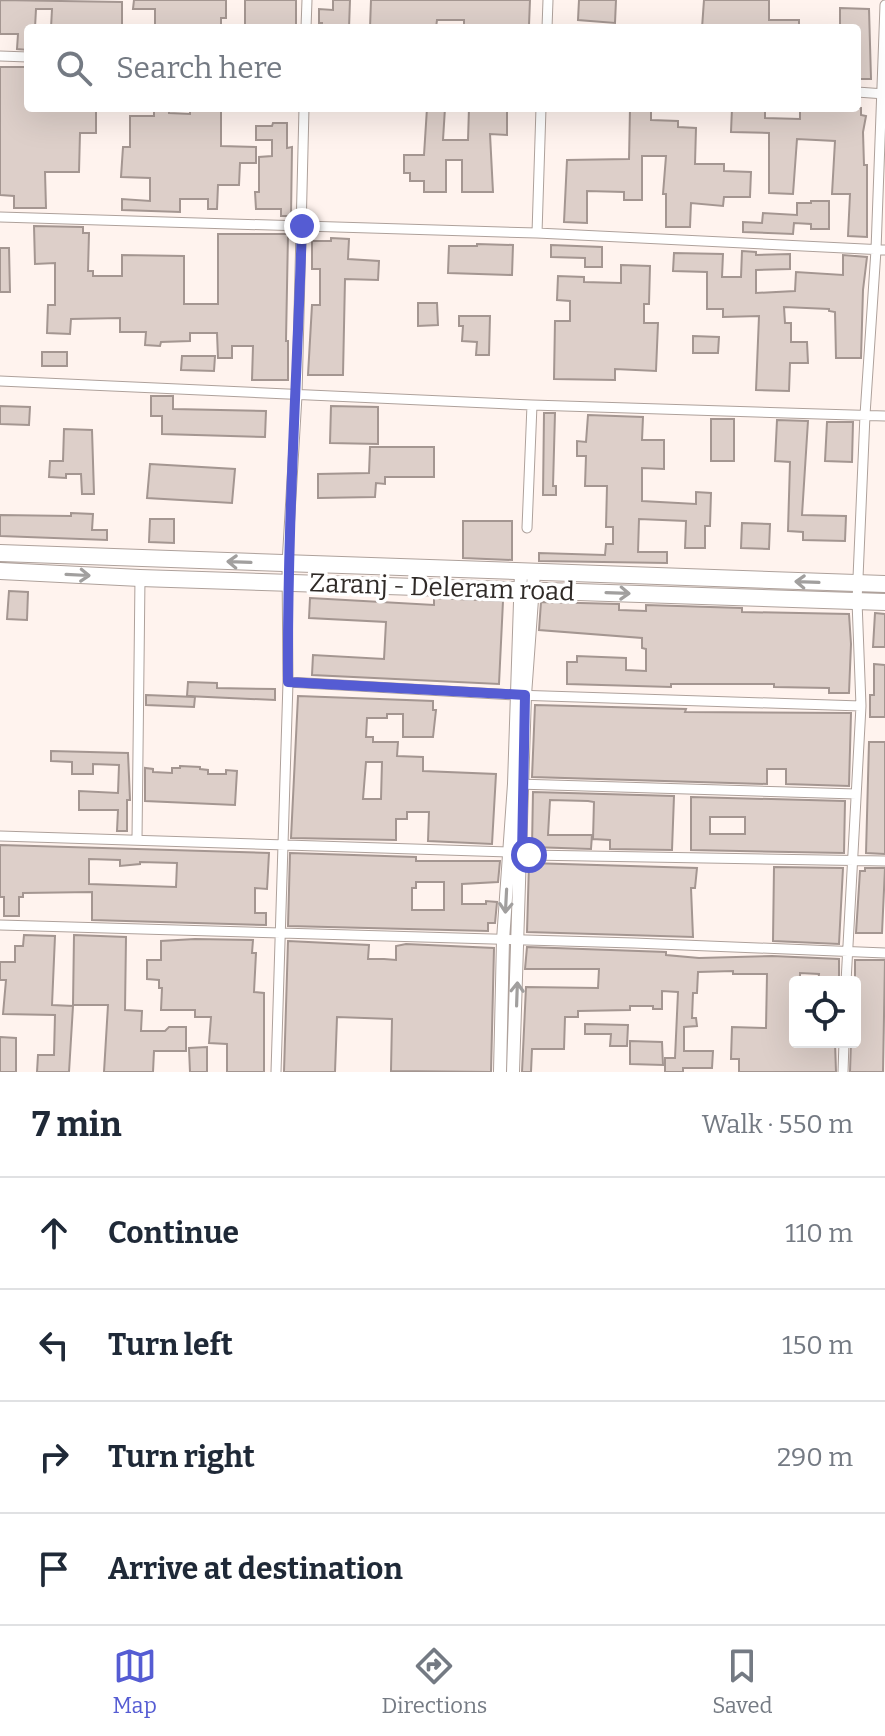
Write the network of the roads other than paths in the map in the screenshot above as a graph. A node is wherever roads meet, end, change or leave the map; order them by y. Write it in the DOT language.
graph roads {
  1 [pos="307,0"];
  2 [pos="548,0"];
  3 [pos="885,5"];
  4 [pos="306,24"];
  5 [pos="547,24"];
  6 [pos="0,56"];
  7 [pos="24,57"];
  8 [pos="861,92"];
  9 [pos="882,94"];
  10 [pos="304,112"];
  11 [pos="541,112"];
  12 [pos="0,217"];
  13 [pos="302,226"];
  14 [pos="537,233"];
  15 [pos="880,250"];
  16 [pos="0,381"];
  17 [pos="297,396"];
  18 [pos="532,405"];
  19 [pos="865,415"];
  20 [pos="885,416"];
  21 [pos="527,528"];
  22 [pos="0,553"];
  23 [pos="287,564"];
  24 [pos="0,571"];
  25 [pos="140,578"];
  26 [pos="528,581"];
  27 [pos="287,582"];
  28 [pos="858,583"];
  29 [pos="885,584"];
  30 [pos="857,601"];
  31 [pos="885,602"];
  32 [pos="288,682"];
  33 [pos="520,695"];
  34 [pos="861,706"];
  35 [pos="518,784"];
  36 [pos="856,794"];
  37 [pos="0,836"];
  38 [pos="137,839"];
  39 [pos="282,844"];
  40 [pos="515,853"];
  41 [pos="852,861"];
  42 [pos="885,861"];
  43 [pos="0,925"];
  44 [pos="281,932"];
  45 [pos="503,940"];
  46 [pos="519,940"];
  47 [pos="847,951"];
  48 [pos="885,953"];
  49 [pos="846,976"];
  50 [pos="844,1048"];
  51 [pos="276,1072"];
  52 [pos="500,1072"];
  53 [pos="513,1072"];
  54 [pos="843,1072"];
  1 -- 4 [label="street"];
  2 -- 5 [label="street"];
  3 -- 9 [label="street"];
  6 -- 7 [label="street"];
  8 -- 9 [label="street"];
  9 -- 15 [label="street"];
  10 -- 13 [label="street"];
  11 -- 14 [label="street"];
  12 -- 13 [label="street"];
  13 -- 14 [label="street"];
  13 -- 17 [label="street"];
  14 -- 15 [label="street"];
  15 -- 19 [label="street"];
  16 -- 17 [label="street"];
  17 -- 18 [label="street"];
  17 -- 23 [label="street"];
  18 -- 19 [label="street"];
  18 -- 21 [label="street"];
  19 -- 20 [label="street"];
  19 -- 28 [label="street"];
  23 -- 22 [label="highway, Zaranj - Deleram road, one-way"];
  23 -- 26 [label="highway, Zaranj - Deleram road"];
  23 -- 27 [label="street"];
  24 -- 25 [label="highway, Zaranj - Deleram road, one-way"];
  25 -- 27 [label="highway, Zaranj - Deleram road"];
  25 -- 38 [label="street"];
  26 -- 27 [label="highway, Zaranj - Deleram road"];
  28 -- 26 [label="highway, Zaranj - Deleram road, one-way"];
  26 -- 30 [label="highway, Zaranj - Deleram road, one-way"];
  26 -- 33 [label="main road"];
  27 -- 32 [label="street"];
  28 -- 29 [label="highway, Zaranj - Deleram road"];
  28 -- 30 [label="street"];
  30 -- 31 [label="highway, Zaranj - Deleram road"];
  30 -- 34 [label="street"];
  32 -- 33 [label="street"];
  32 -- 39 [label="street"];
  33 -- 34 [label="street"];
  33 -- 35 [label="main road"];
  34 -- 36 [label="street"];
  35 -- 36 [label="street"];
  35 -- 40 [label="main road"];
  36 -- 41 [label="street"];
  37 -- 38 [label="street"];
  38 -- 39 [label="street"];
  39 -- 40 [label="street"];
  39 -- 44 [label="street"];
  40 -- 41 [label="street"];
  40 -- 45 [label="main road, one-way"];
  40 -- 46 [label="main road"];
  41 -- 42 [label="street"];
  41 -- 47 [label="street"];
  43 -- 44 [label="street"];
  44 -- 45 [label="street"];
  44 -- 51 [label="street"];
  45 -- 46 [label="street"];
  45 -- 52 [label="main road"];
  46 -- 47 [label="street"];
  53 -- 46 [label="main road, one-way"];
  47 -- 48 [label="street"];
  47 -- 49 [label="street"];
  50 -- 54 [label="street"];
}
